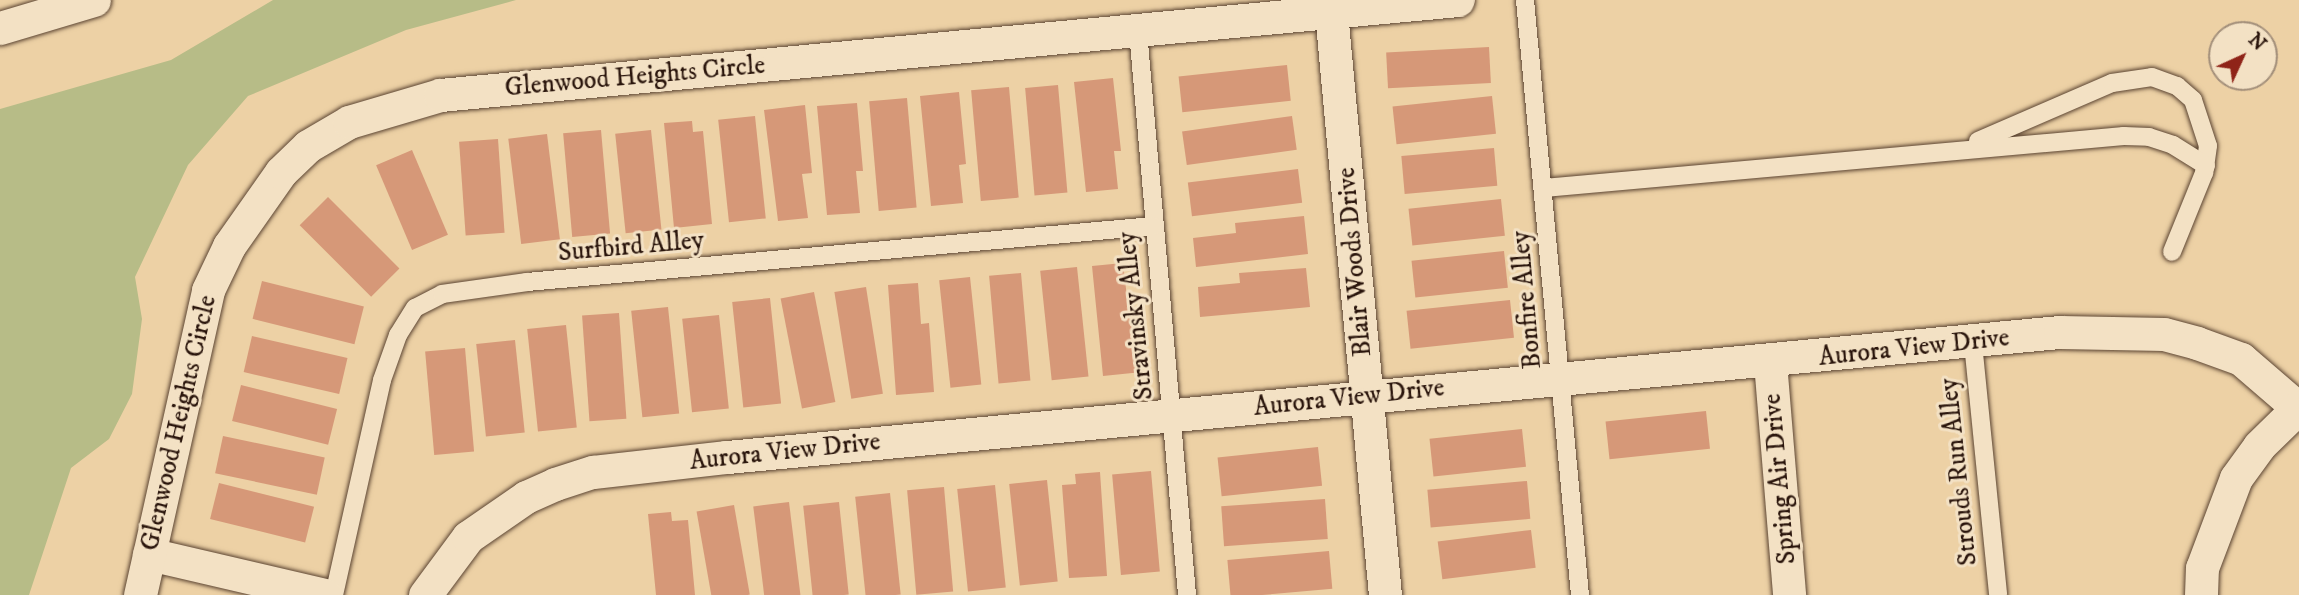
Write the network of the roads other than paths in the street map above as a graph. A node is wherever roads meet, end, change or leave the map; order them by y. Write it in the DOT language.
graph roads {
  1 [pos="94,0"];
  2 [pos="1458,0"];
  3 [pos="1525,0"];
  4 [pos="1331,12"];
  5 [pos="0,28"];
  6 [pos="1138,31"];
  7 [pos="1964,148"];
  8 [pos="2206,166"];
  9 [pos="1544,188"];
  10 [pos="1153,226"];
  11 [pos="2172,252"];
  12 [pos="1973,343"];
  13 [pos="1770,362"];
  14 [pos="1559,377"];
  15 [pos="1367,396"];
  16 [pos="2298,408"];
  17 [pos="1172,416"];
  18 [pos="149,554"];
  19 [pos="140,595"];
  20 [pos="325,595"];
  21 [pos="334,595"];
  22 [pos="425,595"];
  23 [pos="1187,595"];
  24 [pos="1385,595"];
  25 [pos="1580,595"];
  26 [pos="1789,595"];
  27 [pos="1998,595"];
  28 [pos="2201,595"];
  1 -- 5 [label="street"];
  2 -- 4 [label="street, Glenwood Heights Circle"];
  3 -- 9 [label="lane, Bonfire Alley"];
  4 -- 6 [label="street, Glenwood Heights Circle"];
  4 -- 15 [label="street, Blair Woods Drive"];
  6 -- 10 [label="lane, Stravinsky Alley"];
  6 -- 18 [label="street, Glenwood Heights Circle"];
  7 -- 8 [label="lane"];
  7 -- 8 [label="lane"];
  7 -- 9 [label="lane"];
  8 -- 11 [label="lane"];
  9 -- 14 [label="lane, Bonfire Alley"];
  10 -- 17 [label="lane, Stravinsky Alley"];
  10 -- 21 [label="lane, Surfbird Alley"];
  12 -- 13 [label="street, Aurora View Drive"];
  12 -- 16 [label="street, Aurora View Drive"];
  12 -- 27 [label="lane, Strouds Run Alley"];
  13 -- 14 [label="street, Aurora View Drive"];
  13 -- 26 [label="street, Spring Air Drive"];
  14 -- 15 [label="street, Aurora View Drive"];
  14 -- 25 [label="lane, Bonfire Alley"];
  15 -- 17 [label="street, Aurora View Drive"];
  15 -- 24 [label="street, Blair Woods Drive"];
  16 -- 28 [label="street"];
  17 -- 22 [label="street, Aurora View Drive"];
  17 -- 23 [label="lane, Stravinsky Alley"];
  18 -- 19 [label="street, Glenwood Heights Circle"];
  18 -- 20 [label="street"];
}
